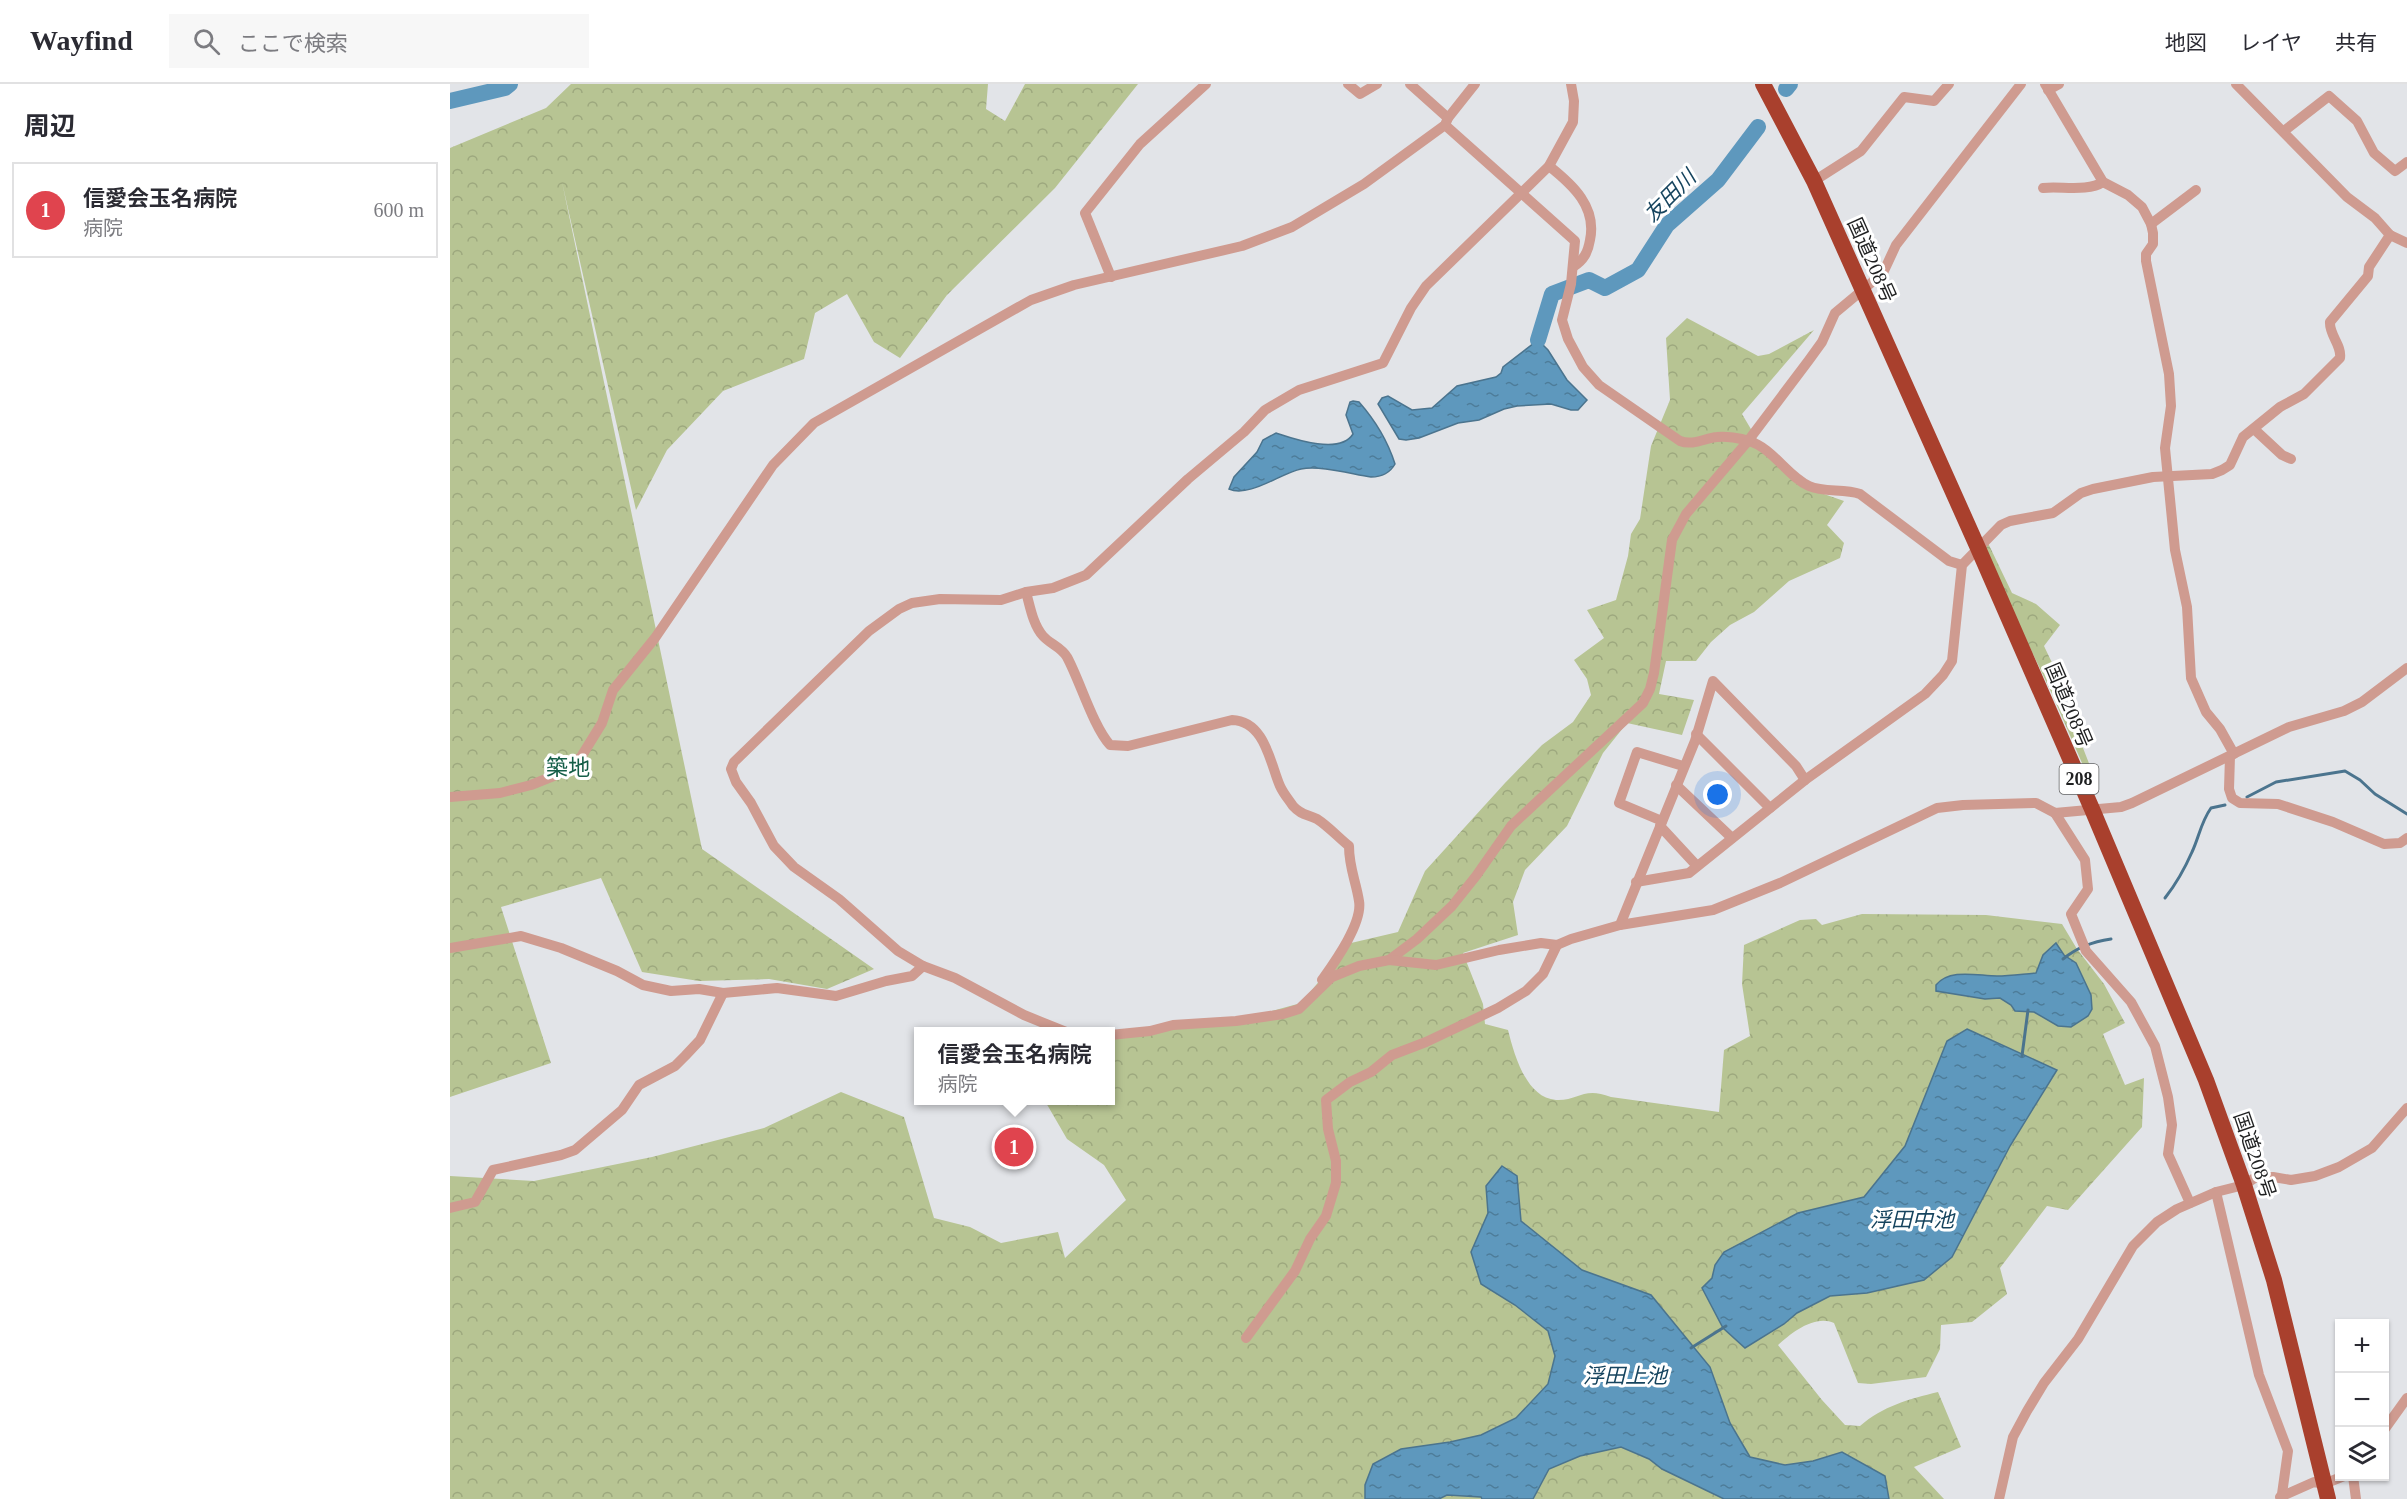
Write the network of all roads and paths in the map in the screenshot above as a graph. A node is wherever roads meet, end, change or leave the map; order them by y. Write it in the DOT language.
graph roads {
  1 [pos="1206,84"];
  2 [pos="1348,84"];
  3 [pos="1377,84"];
  4 [pos="1410,84"];
  5 [pos="1475,84"];
  6 [pos="1571,84"];
  7 [pos="1763,84"];
  8 [pos="1949,84"];
  9 [pos="2021,84"];
  10 [pos="2059,84"];
  11 [pos="2236,84"];
  12 [pos="2047,87"];
  13 [pos="1447,122"];
  14 [pos="2284,131"];
  15 [pos="2407,162"];
  16 [pos="1549,166"];
  17 [pos="1814,181"];
  18 [pos="2103,182"];
  19 [pos="2043,188"];
  20 [pos="2196,190"];
  21 [pos="1521,193"];
  22 [pos="2151,224"];
  23 [pos="2390,235"];
  24 [pos="2407,243"];
  25 [pos="1573,267"];
  26 [pos="1111,277"];
  27 [pos="1863,288"];
  28 [pos="2254,429"];
  29 [pos="1748,441"];
  30 [pos="2291,459"];
  31 [pos="2167,476"];
  32 [pos="1978,548"];
  33 [pos="1962,566"];
  34 [pos="1026,592"];
  35 [pos="2407,668"];
  36 [pos="1696,734"];
  37 [pos="2232,755"];
  38 [pos="1683,766"];
  39 [pos="1805,780"];
  40 [pos="1676,785"];
  41 [pos="450,797"];
  42 [pos="1770,808"];
  43 [pos="2092,809"];
  44 [pos="2055,813"];
  45 [pos="1661,824"];
  46 [pos="1732,838"];
  47 [pos="2407,838"];
  48 [pos="1697,866"];
  49 [pos="1636,882"];
  50 [pos="1620,925"];
  51 [pos="1557,945"];
  52 [pos="450,948"];
  53 [pos="1389,960"];
  54 [pos="923,966"];
  55 [pos="723,993"];
  56 [pos="1309,999"];
  57 [pos="1054,1027"];
  58 [pos="1115,1034"];
  59 [pos="2407,1108"];
  60 [pos="2244,1185"];
  61 [pos="2216,1192"];
  62 [pos="2190,1203"];
  63 [pos="450,1208"];
  64 [pos="1246,1338"];
  65 [pos="2407,1398"];
  66 [pos="2387,1427"];
  67 [pos="2338,1481"];
  68 [pos="2354,1481"];
  69 [pos="2326,1492"];
  70 [pos="2280,1496"];
  71 [pos="1999,1499"];
  72 [pos="2356,1499"];
  1 -- 26 [label="street"];
  2 -- 3 [label="street"];
  4 -- 13 [label="street"];
  5 -- 13 [label="street"];
  6 -- 16 [label="street"];
  7 -- 17 [label="highway, 国道208号 / 208"];
  8 -- 17 [label="street"];
  9 -- 27 [label="street"];
  10 -- 12 [label="street"];
  11 -- 14 [label="street"];
  12 -- 18 [label="street"];
  13 -- 21 [label="street"];
  13 -- 26 [label="street"];
  14 -- 15 [label="street"];
  14 -- 23 [label="street"];
  16 -- 21 [label="street"];
  16 -- 25 [label="street"];
  17 -- 27 [label="highway, 国道208号 / 208"];
  18 -- 19 [label="street"];
  18 -- 22 [label="street"];
  20 -- 22 [label="street"];
  21 -- 25 [label="street"];
  21 -- 34 [label="street"];
  22 -- 31 [label="street"];
  23 -- 24 [label="street"];
  23 -- 28 [label="street"];
  25 -- 29 [label="street"];
  26 -- 41 [label="street"];
  27 -- 29 [label="street"];
  27 -- 32 [label="highway, 国道208号 / 208"];
  28 -- 30 [label="street"];
  28 -- 31 [label="street"];
  29 -- 33 [label="street"];
  29 -- 53 [label="street"];
  31 -- 32 [label="street"];
  31 -- 37 [label="street"];
  32 -- 33 [label="street"];
  32 -- 43 [label="highway, 国道208号 / 208"];
  33 -- 39 [label="street"];
  34 -- 54 [label="street"];
  34 -- 56 [label="street"];
  35 -- 37 [label="street"];
  36 -- 38 [label="street"];
  36 -- 39 [label="street"];
  36 -- 42 [label="street"];
  37 -- 43 [label="street"];
  37 -- 47 [label="street"];
  38 -- 40 [label="street"];
  38 -- 45 [label="street"];
  39 -- 42 [label="street"];
  40 -- 45 [label="street"];
  40 -- 46 [label="street"];
  42 -- 46 [label="street"];
  43 -- 44 [label="street"];
  43 -- 60 [label="highway, 国道208号 / 208"];
  44 -- 50 [label="street"];
  44 -- 62 [label="street"];
  45 -- 48 [label="street"];
  45 -- 49 [label="street"];
  46 -- 48 [label="street"];
  48 -- 49 [label="street"];
  49 -- 50 [label="street"];
  50 -- 51 [label="street"];
  51 -- 53 [label="street"];
  51 -- 64 [label="street"];
  52 -- 55 [label="street"];
  53 -- 56 [label="street"];
  54 -- 55 [label="street"];
  54 -- 57 [label="street"];
  55 -- 63 [label="street"];
  56 -- 58 [label="street"];
  59 -- 60 [label="street"];
  60 -- 61 [label="street"];
  60 -- 69 [label="highway, 国道208号 / 208"];
  61 -- 62 [label="street"];
  61 -- 70 [label="street"];
  62 -- 71 [label="street"];
  65 -- 66 [label="street"];
  67 -- 69 [label="street"];
  68 -- 72 [label="street"];
  69 -- 70 [label="street"];
}
